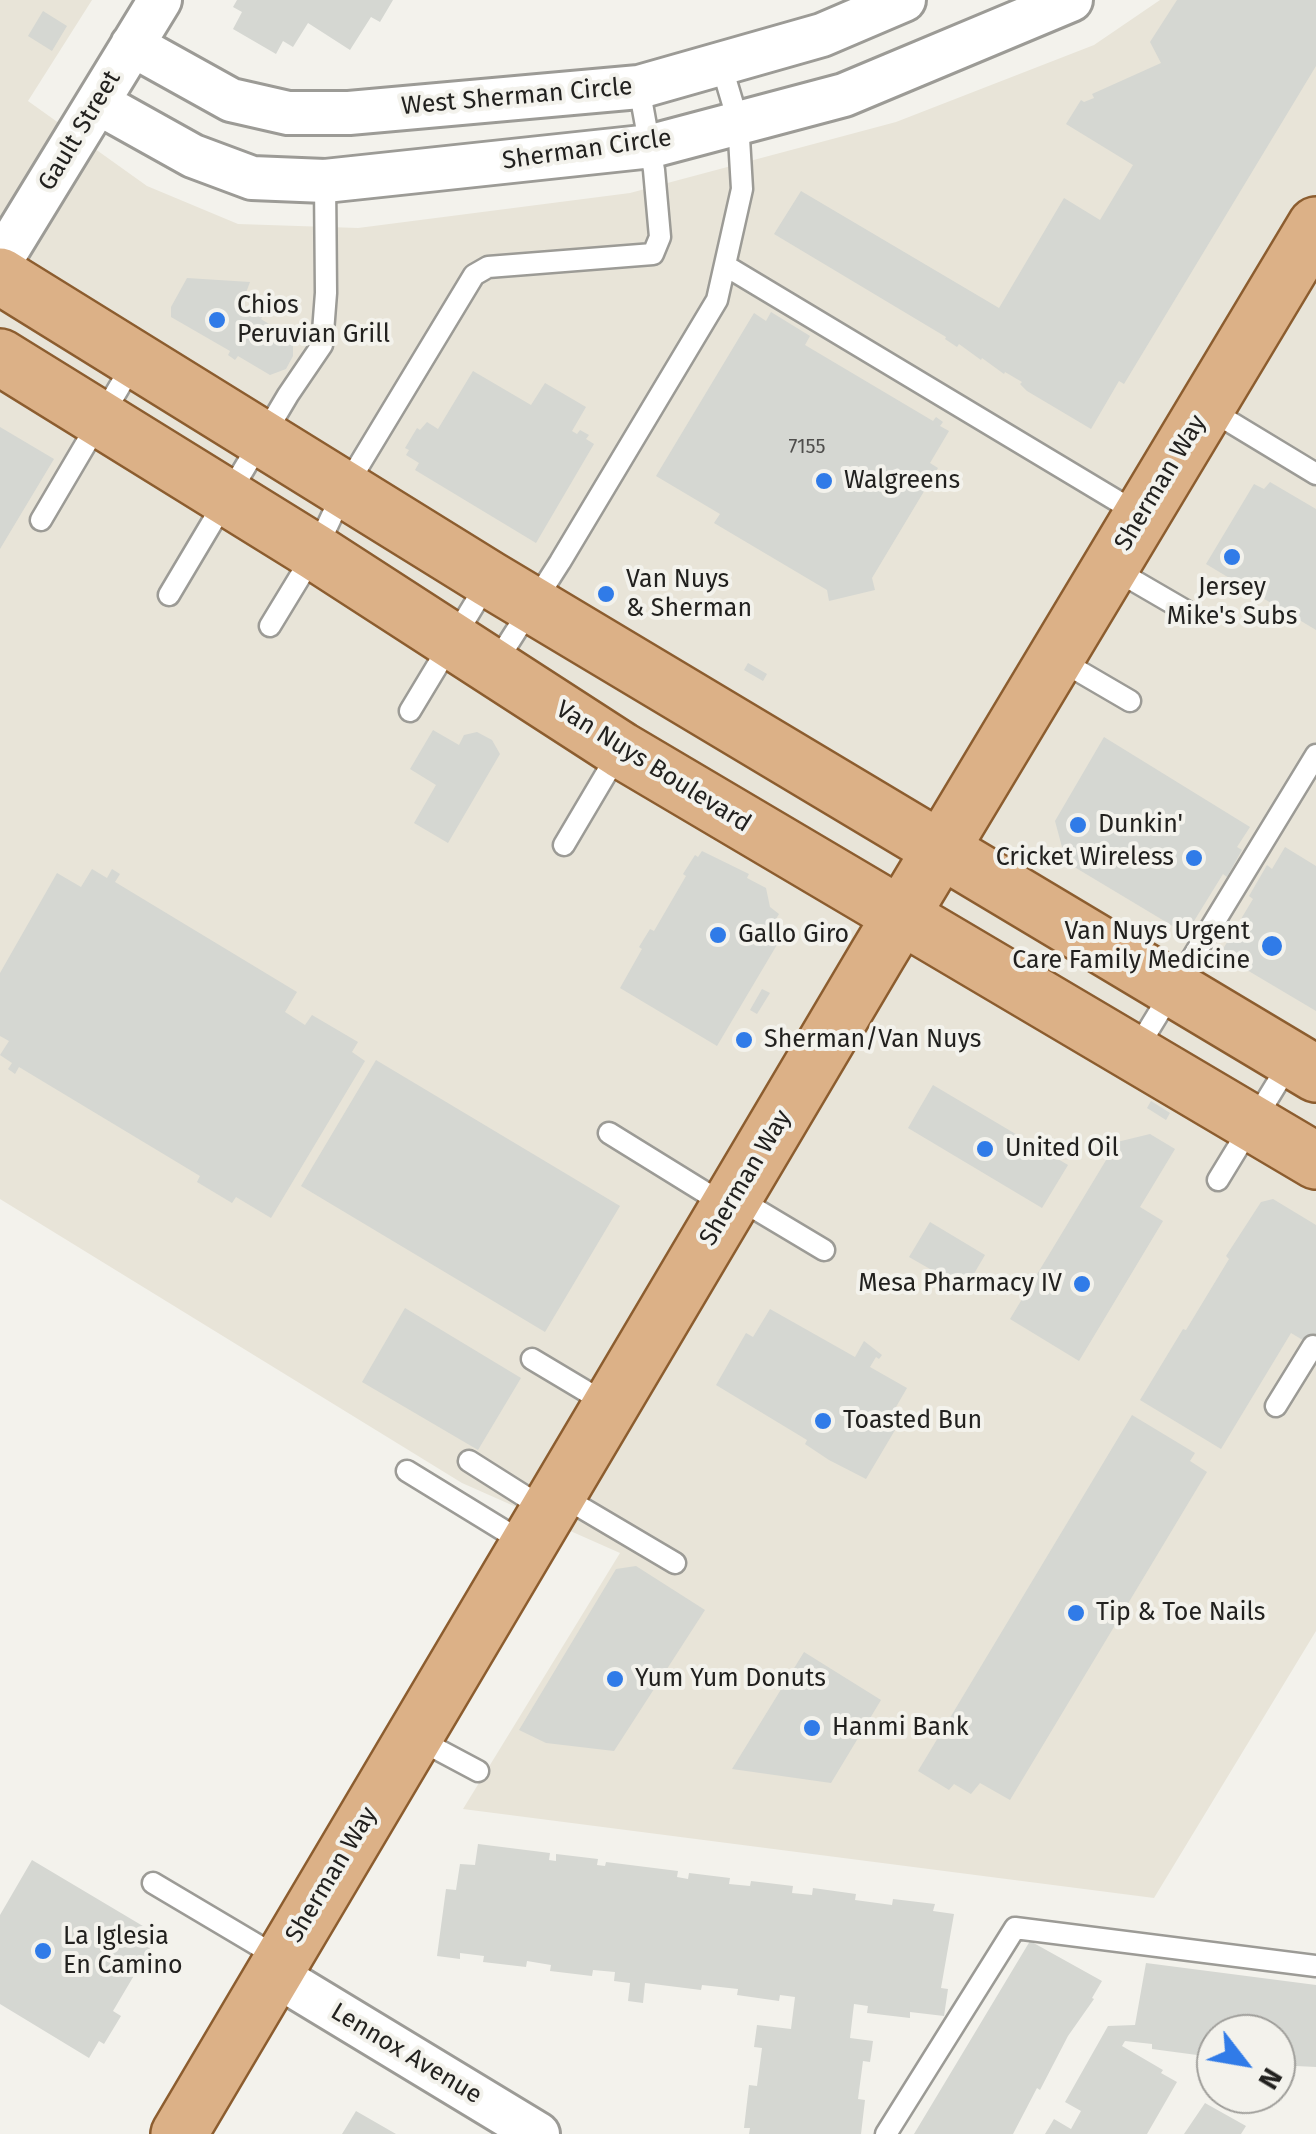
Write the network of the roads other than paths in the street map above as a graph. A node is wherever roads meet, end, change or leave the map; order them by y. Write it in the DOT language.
graph roads {
  1 [pos="160,0"];
  2 [pos="904,0"];
  3 [pos="1071,0"];
  4 [pos="132,45"];
  5 [pos="722,64"];
  6 [pos="639,87"];
  7 [pos="98,103"];
  8 [pos="738,121"];
  9 [pos="652,146"];
  10 [pos="325,181"];
  11 [pos="1316,225"];
  12 [pos="0,262"];
  13 [pos="726,266"];
  14 [pos="0,276"];
  15 [pos="0,357"];
  16 [pos="134,362"];
  17 [pos="1206,408"];
  18 [pos="101,420"];
  19 [pos="261,440"];
  20 [pos="1316,474"];
  21 [pos="344,490"];
  22 [pos="227,496"];
  23 [pos="1140,516"];
  24 [pos="41,520"];
  25 [pos="315,552"];
  26 [pos="1110,567"];
  27 [pos="512,591"];
  28 [pos="168,595"];
  29 [pos="1186,611"];
  30 [pos="270,626"];
  31 [pos="473,653"];
  32 [pos="1056,658"];
  33 [pos="1130,700"];
  34 [pos="410,711"];
  35 [pos="620,750"];
  36 [pos="1316,755"];
  37 [pos="564,845"];
  38 [pos="942,848"];
  39 [pos="901,917"];
  40 [pos="1174,988"];
  41 [pos="1134,1055"];
  42 [pos="1304,1067"];
  43 [pos="1252,1125"];
  44 [pos="608,1133"];
  45 [pos="1316,1161"];
  46 [pos="1218,1180"];
  47 [pos="732,1202"];
  48 [pos="824,1250"];
  49 [pos="1313,1346"];
  50 [pos="532,1359"];
  51 [pos="610,1406"];
  52 [pos="1276,1406"];
  53 [pos="469,1461"];
  54 [pos="407,1471"];
  55 [pos="545,1517"];
  56 [pos="676,1564"];
  57 [pos="414,1737"];
  58 [pos="478,1771"];
  59 [pos="154,1883"];
  60 [pos="1316,1966"];
  61 [pos="278,1967"];
  62 [pos="179,2134"];
  63 [pos="538,2134"];
  64 [pos="886,2134"];
  1 -- 4 [label="street, Gault Street"];
  2 -- 5 [label="street, West Sherman Circle"];
  3 -- 8 [label="street, Sherman Circle"];
  4 -- 6 [label="street, West Sherman Circle"];
  4 -- 7 [label="street, Gault Street"];
  5 -- 6 [label="street, West Sherman Circle"];
  5 -- 8 [label="lane"];
  6 -- 9 [label="lane"];
  7 -- 10 [label="street, Sherman Circle"];
  7 -- 12 [label="street, Gault Street"];
  8 -- 9 [label="street, Sherman Circle"];
  8 -- 13 [label="lane"];
  9 -- 10 [label="street, Sherman Circle"];
  9 -- 21 [label="lane"];
  10 -- 19 [label="lane"];
  11 -- 17 [label="main road, Sherman Way"];
  13 -- 23 [label="lane"];
  13 -- 27 [label="lane"];
  14 -- 16 [label="main road"];
  15 -- 18 [label="main road, Van Nuys Boulevard"];
  16 -- 18 [label="lane"];
  16 -- 19 [label="main road"];
  17 -- 20 [label="lane"];
  17 -- 23 [label="main road, Sherman Way"];
  18 -- 22 [label="main road, Van Nuys Boulevard"];
  18 -- 24 [label="lane"];
  19 -- 21 [label="main road"];
  19 -- 22 [label="lane"];
  21 -- 25 [label="lane"];
  21 -- 27 [label="main road"];
  22 -- 25 [label="main road, Van Nuys Boulevard"];
  22 -- 28 [label="lane"];
  23 -- 26 [label="main road, Sherman Way"];
  25 -- 30 [label="lane"];
  25 -- 31 [label="main road, Van Nuys Boulevard"];
  26 -- 29 [label="lane"];
  26 -- 32 [label="main road, Sherman Way"];
  27 -- 31 [label="lane"];
  27 -- 31 [label="lane"];
  27 -- 38 [label="main road"];
  31 -- 34 [label="lane"];
  31 -- 35 [label="main road, Van Nuys Boulevard"];
  32 -- 33 [label="lane"];
  32 -- 38 [label="main road, Sherman Way"];
  35 -- 37 [label="lane"];
  35 -- 39 [label="main road, Van Nuys Boulevard"];
  36 -- 40 [label="lane"];
  38 -- 39 [label="main road, Sherman Way"];
  38 -- 40 [label="main road"];
  39 -- 41 [label="main road, Van Nuys Boulevard"];
  39 -- 47 [label="main road, Sherman Way"];
  40 -- 41 [label="lane"];
  40 -- 42 [label="main road"];
  41 -- 43 [label="main road, Van Nuys Boulevard"];
  42 -- 43 [label="lane"];
  43 -- 45 [label="main road, Van Nuys Boulevard"];
  43 -- 46 [label="lane"];
  44 -- 47 [label="lane"];
  47 -- 48 [label="lane"];
  47 -- 51 [label="main road, Sherman Way"];
  49 -- 52 [label="lane"];
  50 -- 51 [label="lane"];
  51 -- 55 [label="main road, Sherman Way"];
  53 -- 55 [label="lane"];
  54 -- 55 [label="lane"];
  55 -- 56 [label="lane"];
  55 -- 57 [label="main road, Sherman Way"];
  57 -- 58 [label="lane"];
  57 -- 61 [label="main road, Sherman Way"];
  59 -- 61 [label="lane"];
  60 -- 64 [label="lane"];
  61 -- 62 [label="main road, Sherman Way"];
  61 -- 63 [label="street, Lennox Avenue"];
}
